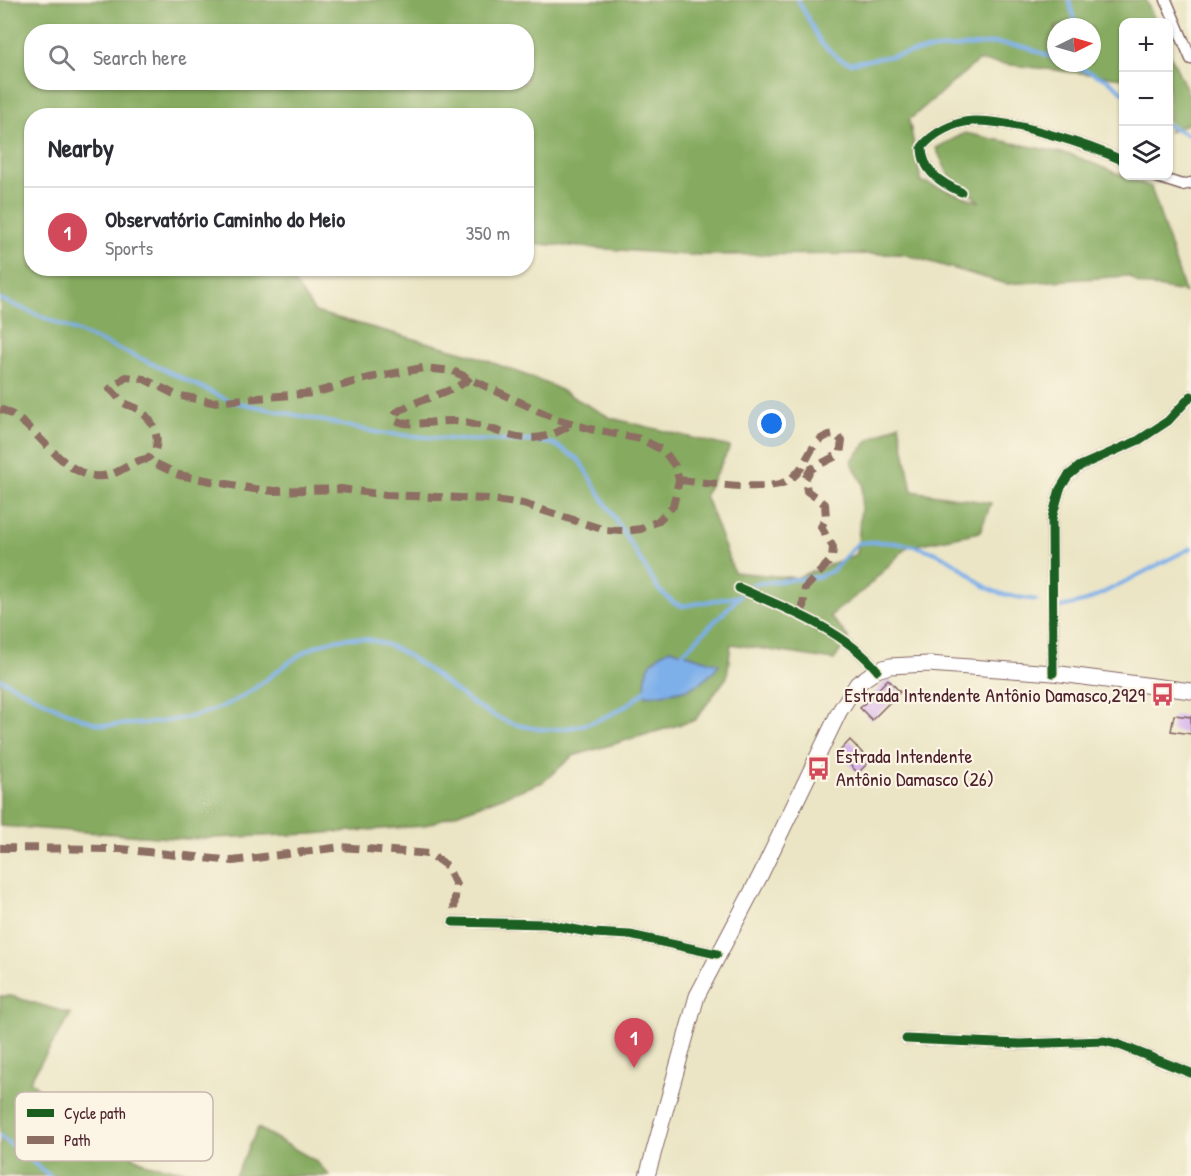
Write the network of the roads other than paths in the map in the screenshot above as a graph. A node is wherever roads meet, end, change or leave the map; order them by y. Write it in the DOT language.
graph roads {
  1 [pos="1166,0"];
  2 [pos="1191,59"];
  3 [pos="1119,159"];
  4 [pos="1166,180"];
  5 [pos="1191,183"];
  6 [pos="961,192"];
  7 [pos="1191,396"];
  8 [pos="739,588"];
  9 [pos="877,670"];
  10 [pos="1053,673"];
  11 [pos="1191,691"];
  12 [pos="453,922"];
  13 [pos="717,954"];
  14 [pos="906,1039"];
  15 [pos="1191,1073"];
  16 [pos="647,1176"];
  1 -- 2 [label="street"];
  3 -- 6 [label="street"];
  4 -- 5 [label="street"];
  7 -- 10 [label="street"];
  8 -- 9 [label="street"];
  9 -- 10 [label="main road"];
  9 -- 13 [label="main road"];
  10 -- 11 [label="main road"];
  12 -- 13 [label="street"];
  13 -- 16 [label="main road"];
  14 -- 15 [label="street"];
}
